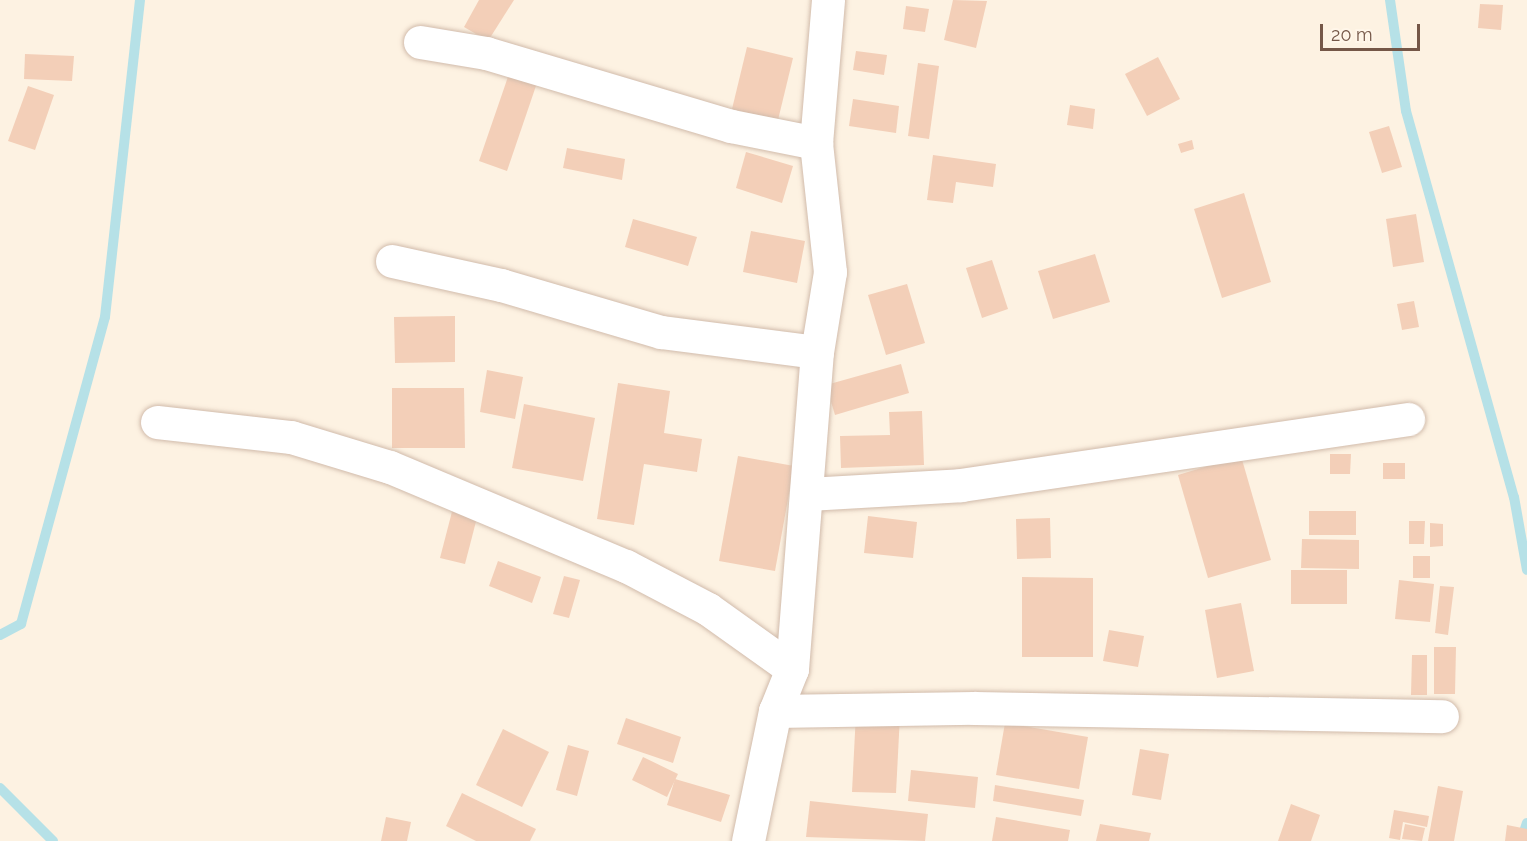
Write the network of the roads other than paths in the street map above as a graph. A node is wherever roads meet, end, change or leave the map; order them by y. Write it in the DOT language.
graph roads {
  1 [pos="828,0"];
  2 [pos="420,42"];
  3 [pos="816,143"];
  4 [pos="392,261"];
  5 [pos="817,352"];
  6 [pos="1408,419"];
  7 [pos="157,423"];
  8 [pos="807,494"];
  9 [pos="792,669"];
  10 [pos="775,711"];
  11 [pos="1442,716"];
  12 [pos="748,841"];
  1 -- 3 [label="street"];
  2 -- 3 [label="street"];
  3 -- 5 [label="street"];
  4 -- 5 [label="street"];
  5 -- 8 [label="street"];
  6 -- 8 [label="street"];
  7 -- 9 [label="street"];
  8 -- 9 [label="street"];
  9 -- 10 [label="street"];
  10 -- 11 [label="street"];
  10 -- 12 [label="street"];
}
